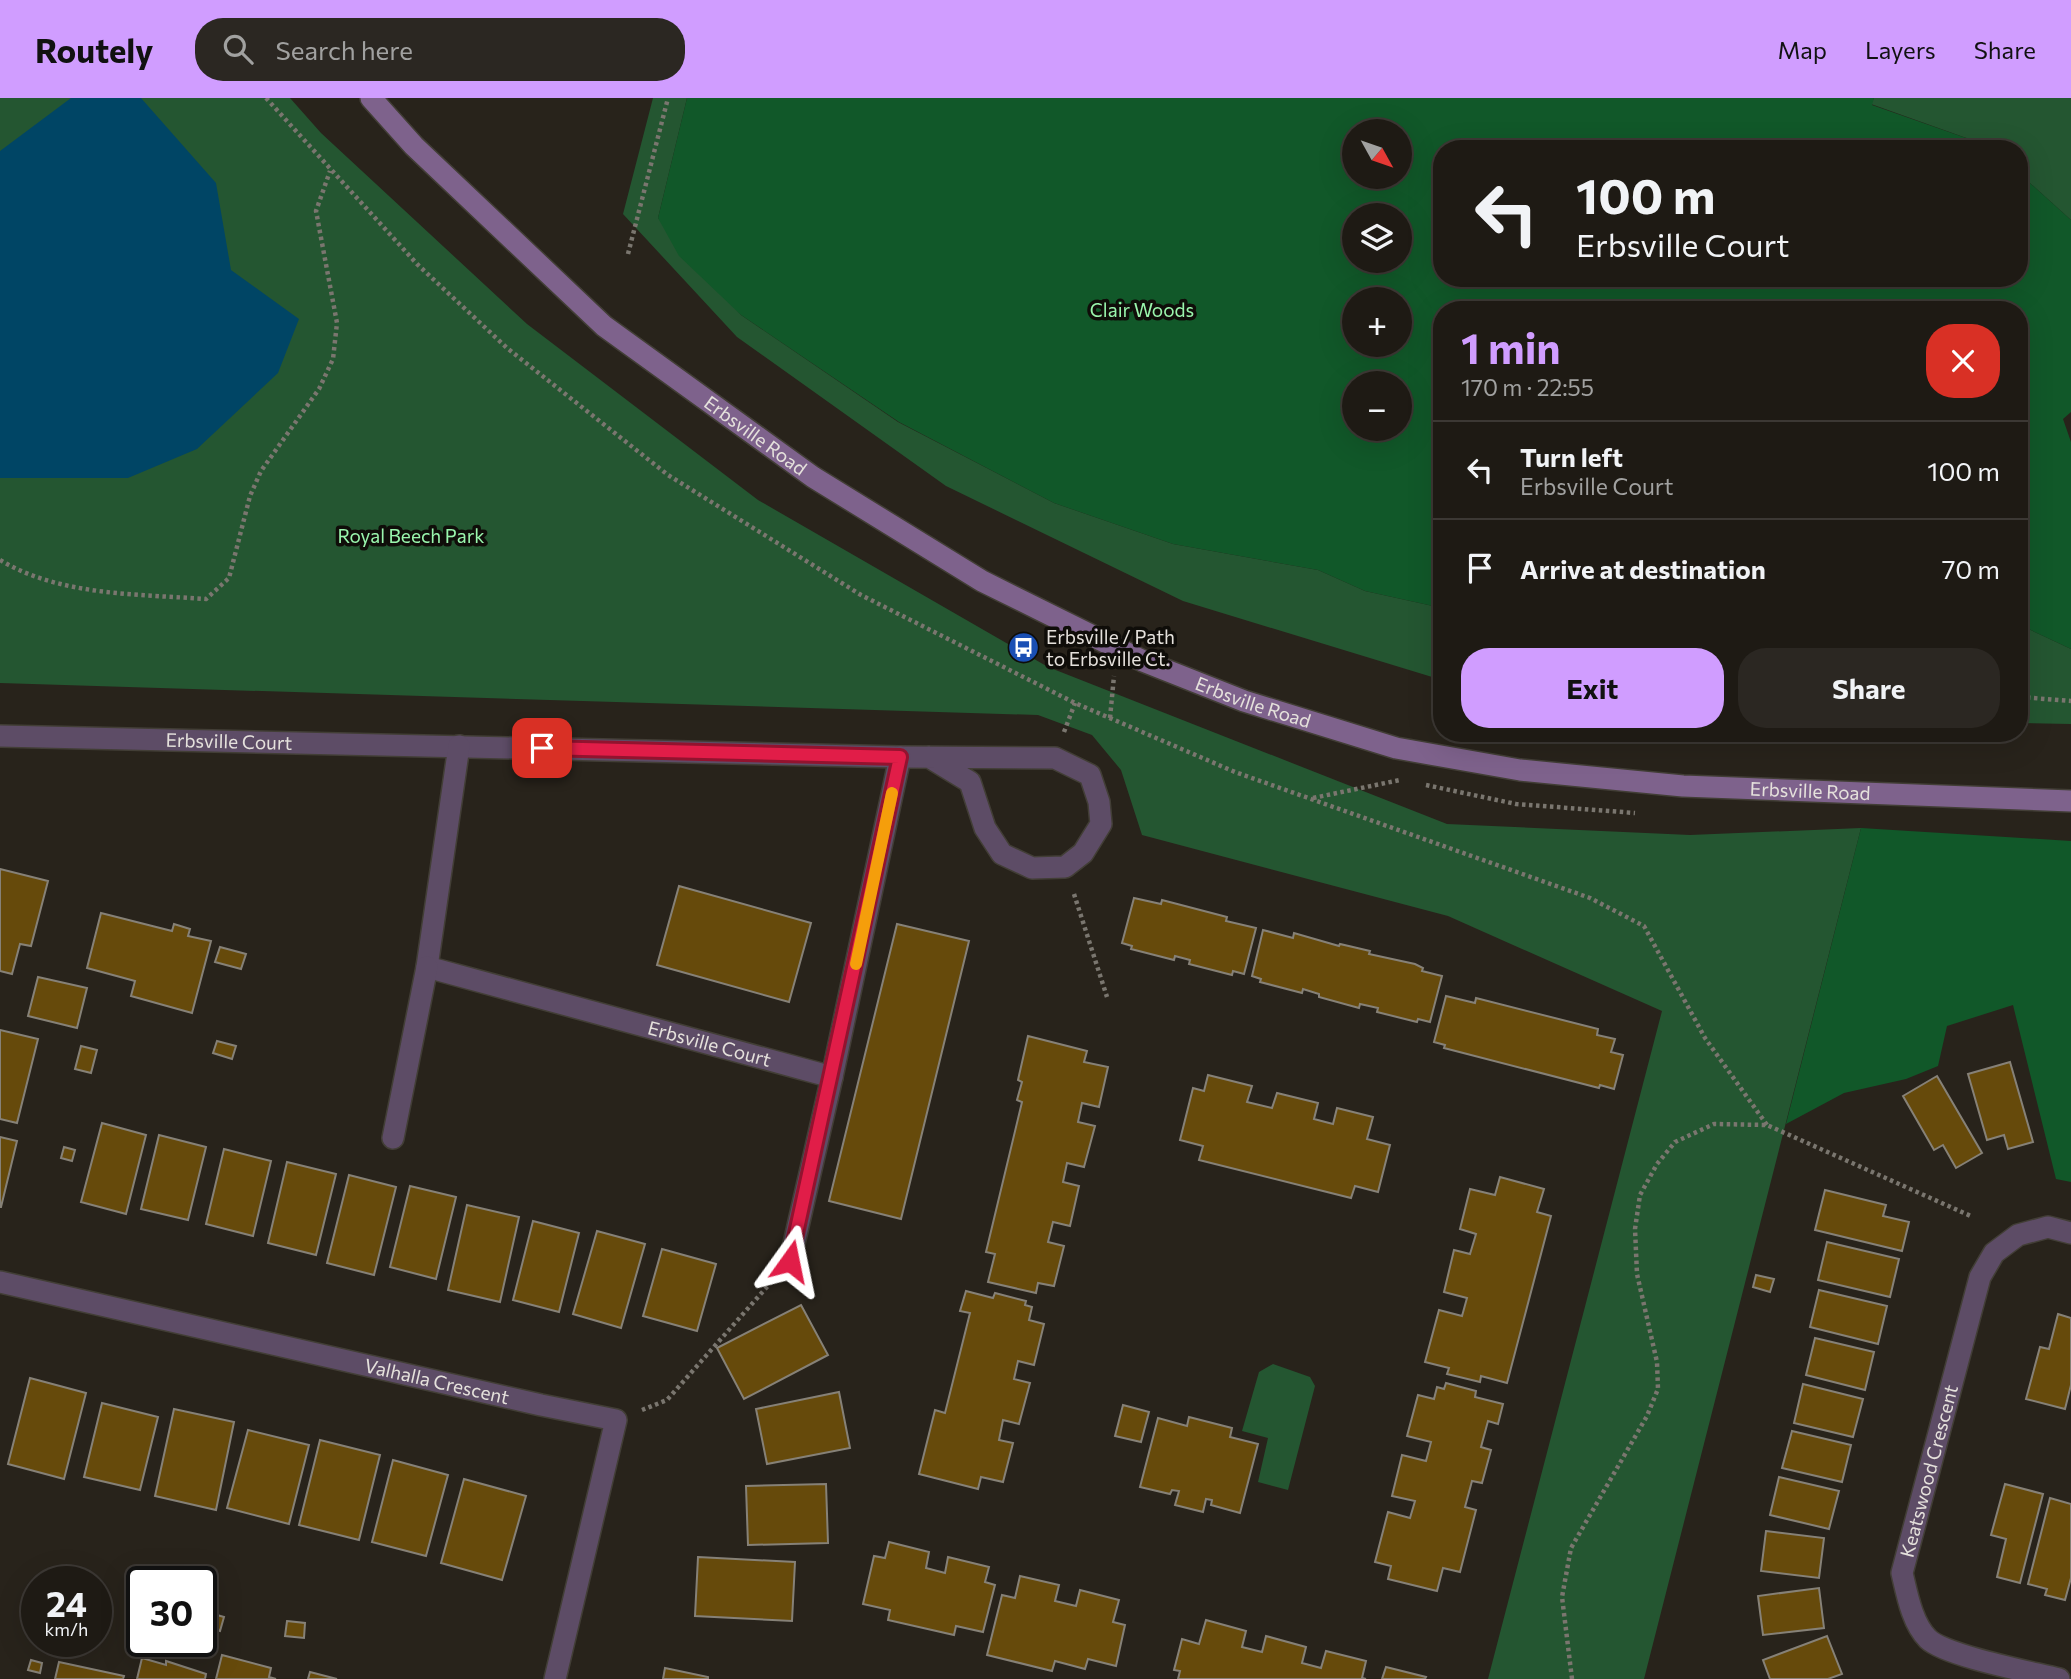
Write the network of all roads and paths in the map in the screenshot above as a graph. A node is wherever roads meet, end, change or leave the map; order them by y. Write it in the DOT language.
graph roads {
  1 [pos="371,98"];
  2 [pos="668,98"];
  3 [pos="330,171"];
  4 [pos="628,254"];
  5 [pos="0,560"];
  6 [pos="1116,648"];
  7 [pos="2028,698"];
  8 [pos="2071,701"];
  9 [pos="1110,718"];
  10 [pos="0,736"];
  11 [pos="459,746"];
  12 [pos="900,757"];
  13 [pos="929,757"];
  14 [pos="2071,801"];
  15 [pos="1065,867"];
  16 [pos="427,967"];
  17 [pos="1107,997"];
  18 [pos="832,1077"];
  19 [pos="393,1138"];
  20 [pos="1973,1217"];
  21 [pos="2071,1233"];
  22 [pos="790,1261"];
  23 [pos="0,1282"];
  24 [pos="616,1420"];
  25 [pos="555,1679"];
  26 [pos="1572,1679"];
  27 [pos="2059,1679"];
  1 -- 6 [label="main road, Erbsville Road"];
  2 -- 4 [label="path"];
  3 -- 5 [label="path"];
  6 -- 9 [label="path"];
  6 -- 14 [label="main road, Erbsville Road"];
  7 -- 8 [label="path"];
  10 -- 11 [label="street, Erbsville Court"];
  11 -- 12 [label="street, Erbsville Court"];
  11 -- 16 [label="street"];
  12 -- 13 [label="street, Erbsville Court"];
  12 -- 18 [label="street"];
  13 -- 15 [label="street"];
  13 -- 15 [label="street, Erbsville Court"];
  15 -- 17 [label="path"];
  16 -- 18 [label="street, Erbsville Court"];
  16 -- 19 [label="street"];
  18 -- 22 [label="street"];
  20 -- 26 [label="path"];
  21 -- 27 [label="street, Keatswood Crescent"];
  22 -- 24 [label="path"];
  23 -- 24 [label="street, Valhalla Crescent"];
  24 -- 25 [label="street"];
}
